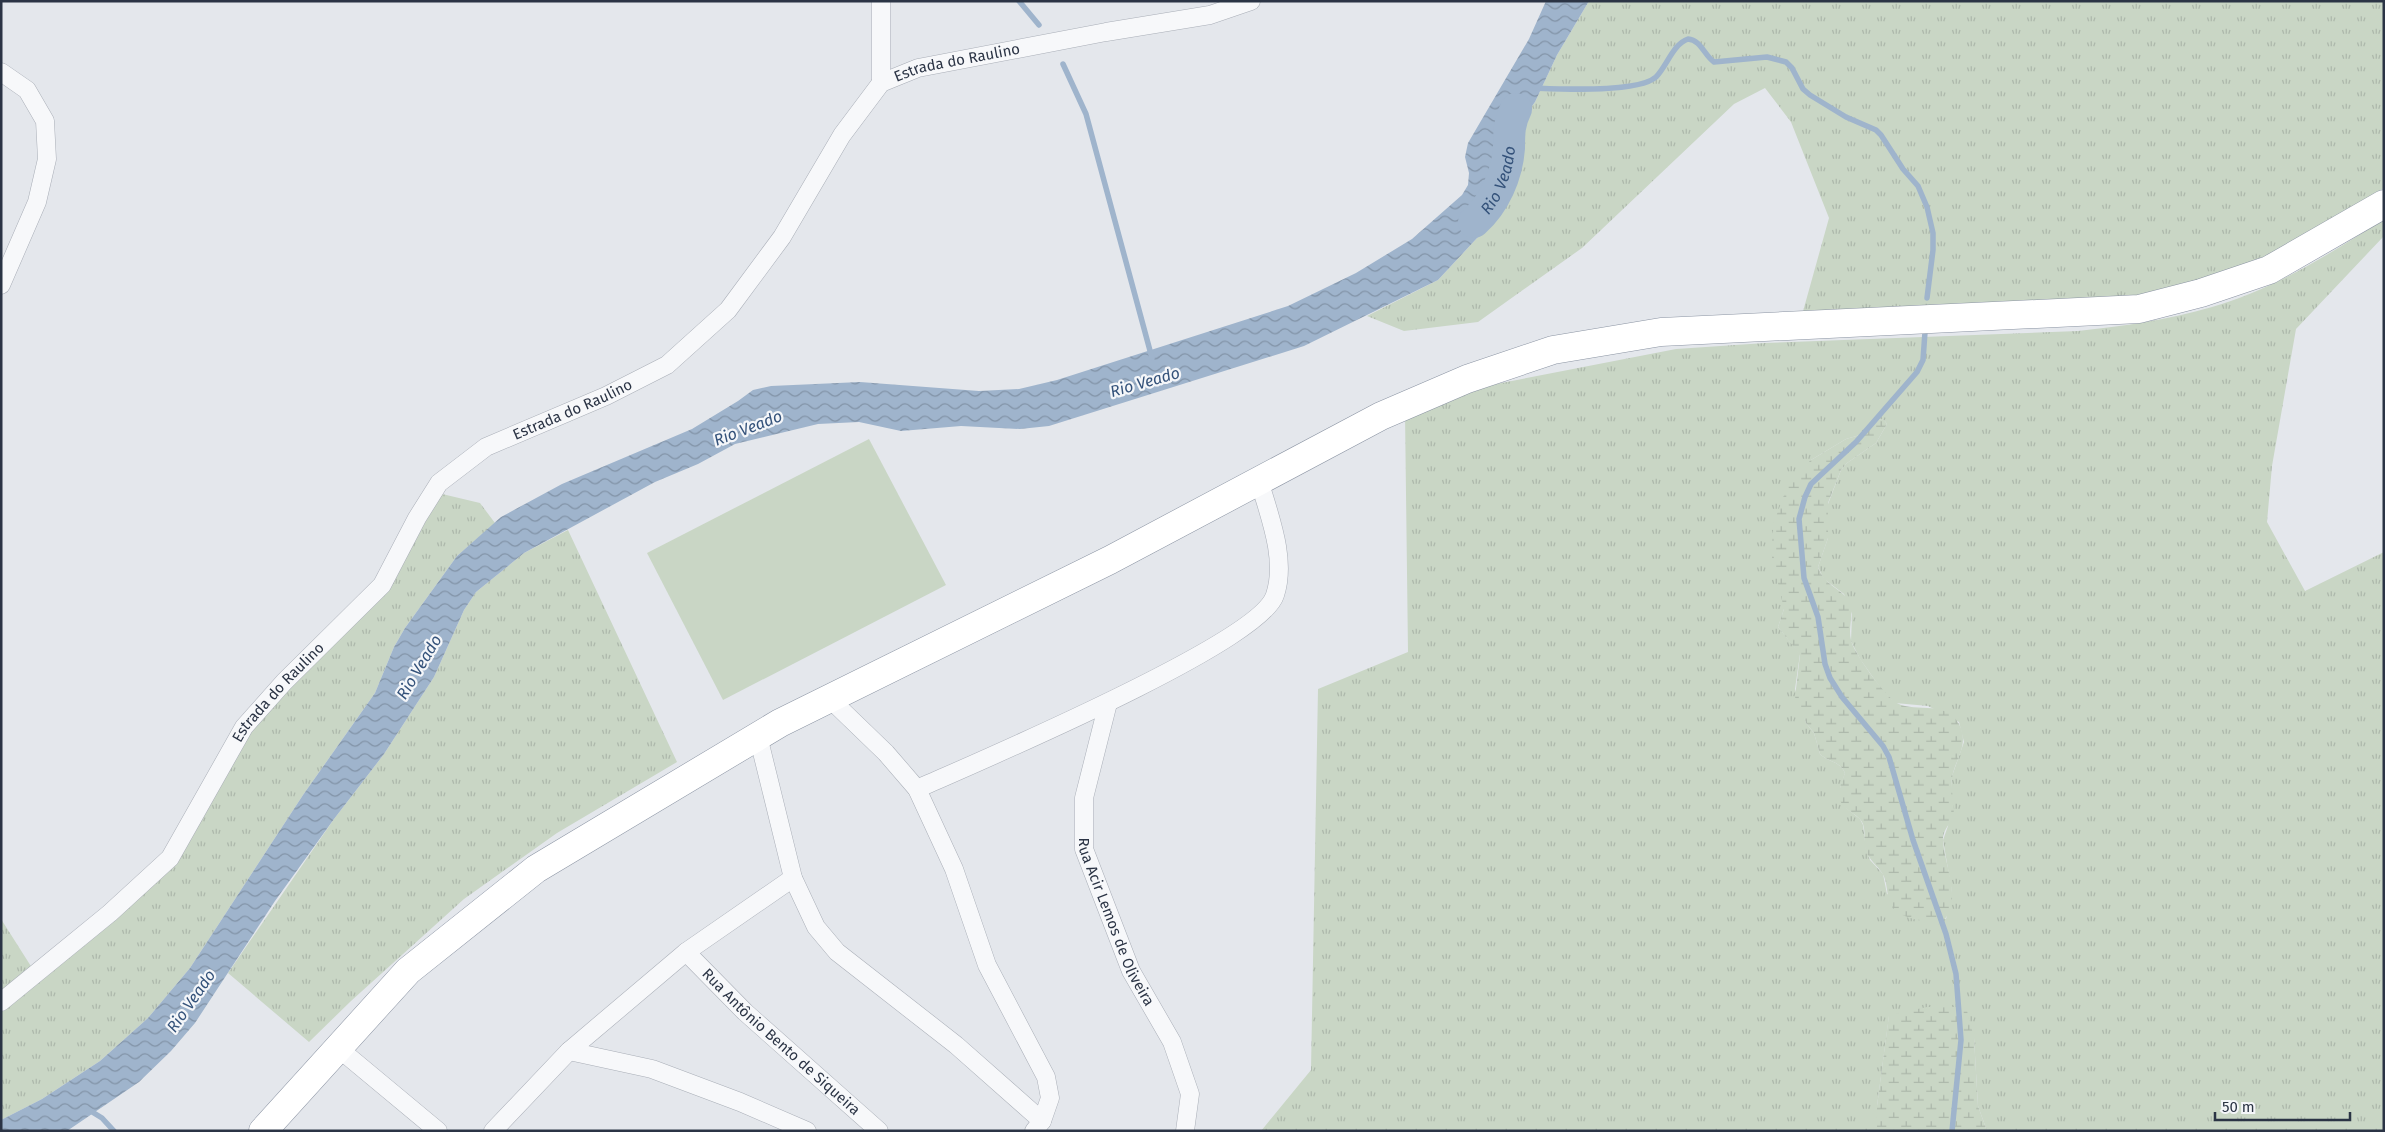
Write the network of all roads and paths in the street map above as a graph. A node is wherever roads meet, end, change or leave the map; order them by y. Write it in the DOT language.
graph roads {
  1 [pos="881,1"];
  2 [pos="1251,1"];
  3 [pos="1,72"];
  4 [pos="881,83"];
  5 [pos="2384,204"];
  6 [pos="1,285"];
  7 [pos="1259,480"];
  8 [pos="830,698"];
  9 [pos="1108,703"];
  10 [pos="758,736"];
  11 [pos="917,789"];
  12 [pos="793,878"];
  13 [pos="686,952"];
  14 [pos="1,1002"];
  15 [pos="337,1047"];
  16 [pos="570,1051"];
  17 [pos="1038,1126"];
  18 [pos="263,1131"];
  19 [pos="438,1131"];
  20 [pos="493,1131"];
  21 [pos="807,1131"];
  22 [pos="879,1131"];
  23 [pos="1185,1131"];
  1 -- 4 [label="street"];
  2 -- 4 [label="street, Estrada do Raulino"];
  3 -- 6 [label="street"];
  4 -- 14 [label="street, Estrada do Raulino"];
  5 -- 7 [label="highway"];
  7 -- 8 [label="highway"];
  7 -- 9 [label="street"];
  8 -- 10 [label="highway"];
  8 -- 11 [label="street"];
  9 -- 11 [label="street"];
  9 -- 23 [label="street, Rua Acir Lemos de Oliveira"];
  10 -- 12 [label="street"];
  10 -- 15 [label="highway"];
  11 -- 17 [label="street"];
  12 -- 13 [label="street"];
  12 -- 17 [label="street"];
  13 -- 16 [label="street"];
  13 -- 22 [label="street, Rua Antônio Bento de Siqueira"];
  15 -- 18 [label="highway"];
  15 -- 19 [label="street"];
  16 -- 20 [label="street"];
  16 -- 21 [label="street"];
}
